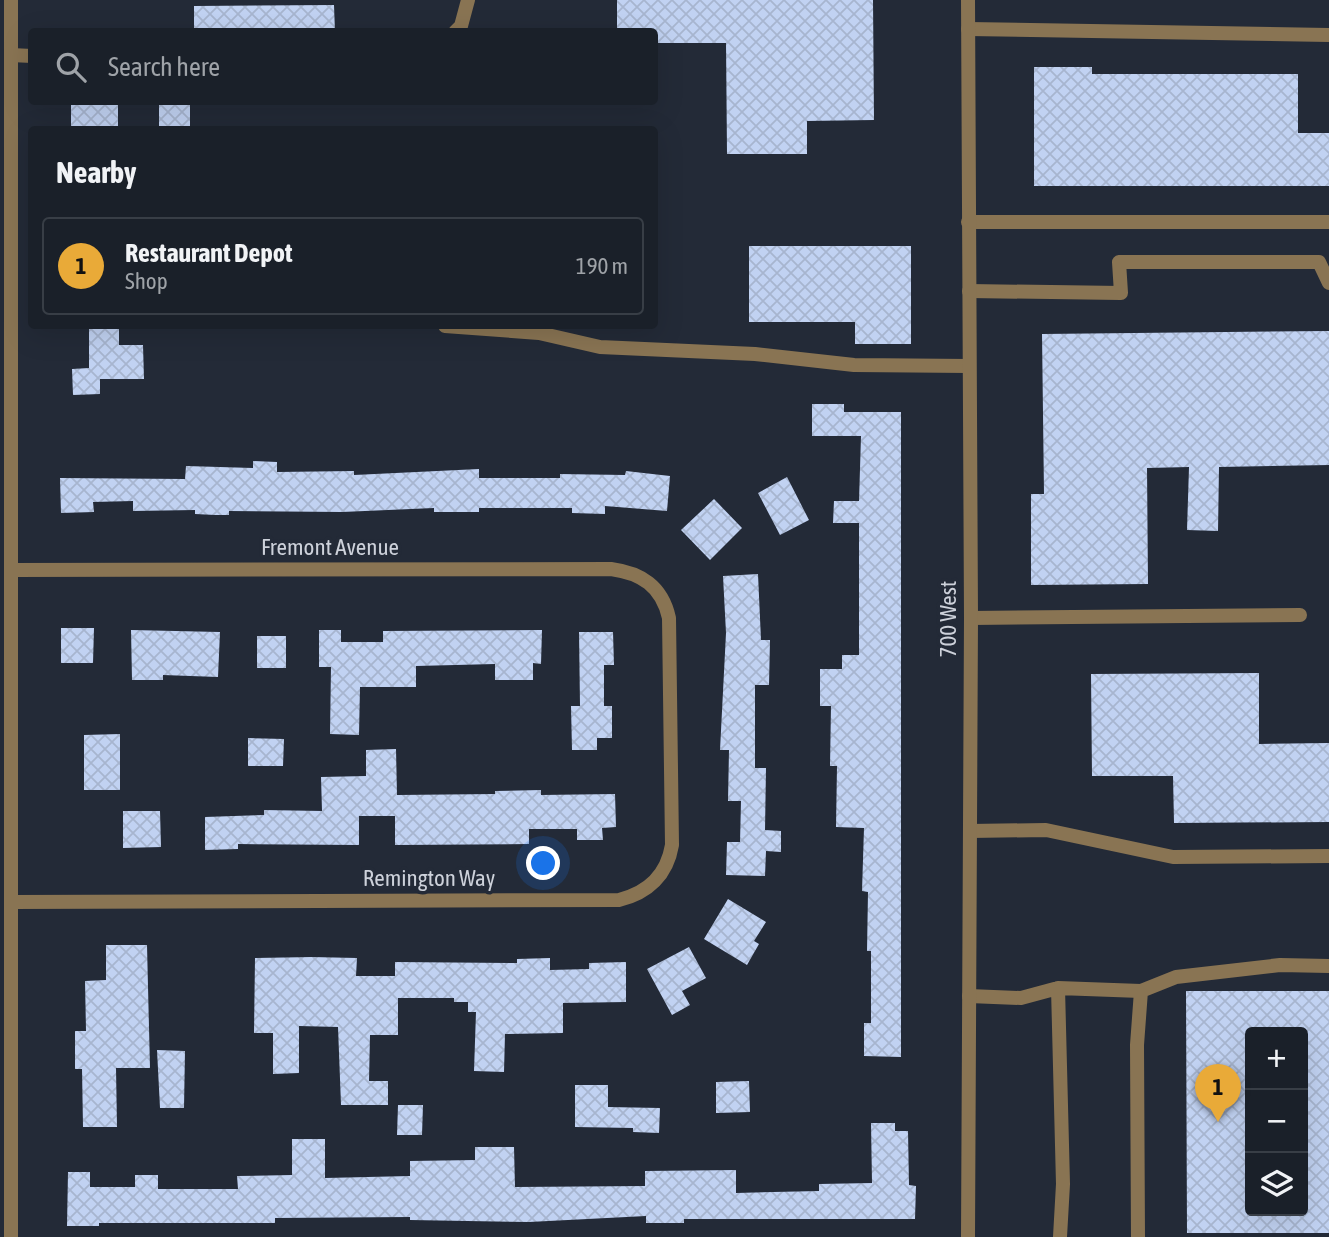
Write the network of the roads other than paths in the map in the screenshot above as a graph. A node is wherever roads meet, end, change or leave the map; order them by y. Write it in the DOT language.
graph roads {
  1 [pos="10,0"];
  2 [pos="468,0"];
  3 [pos="968,0"];
  4 [pos="459,28"];
  5 [pos="968,29"];
  6 [pos="1329,35"];
  7 [pos="10,55"];
  8 [pos="28,56"];
  9 [pos="5,155"];
  10 [pos="968,222"];
  11 [pos="1329,222"];
  12 [pos="1329,283"];
  13 [pos="969,291"];
  14 [pos="485,329"];
  15 [pos="969,366"];
  16 [pos="11,570"];
  17 [pos="647,580"];
  18 [pos="1300,615"];
  19 [pos="971,618"];
  20 [pos="5,683"];
  21 [pos="970,831"];
  22 [pos="1329,856"];
  23 [pos="11,902"];
  24 [pos="1329,966"];
  25 [pos="1058,988"];
  26 [pos="1141,991"];
  27 [pos="969,996"];
  28 [pos="11,1237"];
  29 [pos="968,1237"];
  30 [pos="1060,1237"];
  31 [pos="1138,1237"];
  1 -- 7 [label="street"];
  2 -- 4 [label="street"];
  3 -- 5 [label="street, 700 West"];
  5 -- 6 [label="street"];
  5 -- 10 [label="street, 700 West"];
  7 -- 8 [label="street"];
  7 -- 9 [label="street"];
  9 -- 16 [label="street"];
  10 -- 11 [label="street"];
  10 -- 13 [label="street, 700 West"];
  12 -- 13 [label="street"];
  13 -- 15 [label="street, 700 West"];
  14 -- 15 [label="street"];
  15 -- 19 [label="street, 700 West"];
  16 -- 17 [label="street, Fremont Avenue"];
  16 -- 20 [label="street"];
  17 -- 23 [label="street, Remington Way"];
  18 -- 19 [label="street"];
  19 -- 21 [label="street, 700 West"];
  20 -- 23 [label="street"];
  21 -- 22 [label="street"];
  21 -- 27 [label="street, 700 West"];
  23 -- 28 [label="street"];
  24 -- 26 [label="street"];
  25 -- 26 [label="street"];
  25 -- 27 [label="street"];
  25 -- 30 [label="street"];
  26 -- 31 [label="street"];
  27 -- 29 [label="street, 700 West"];
}
